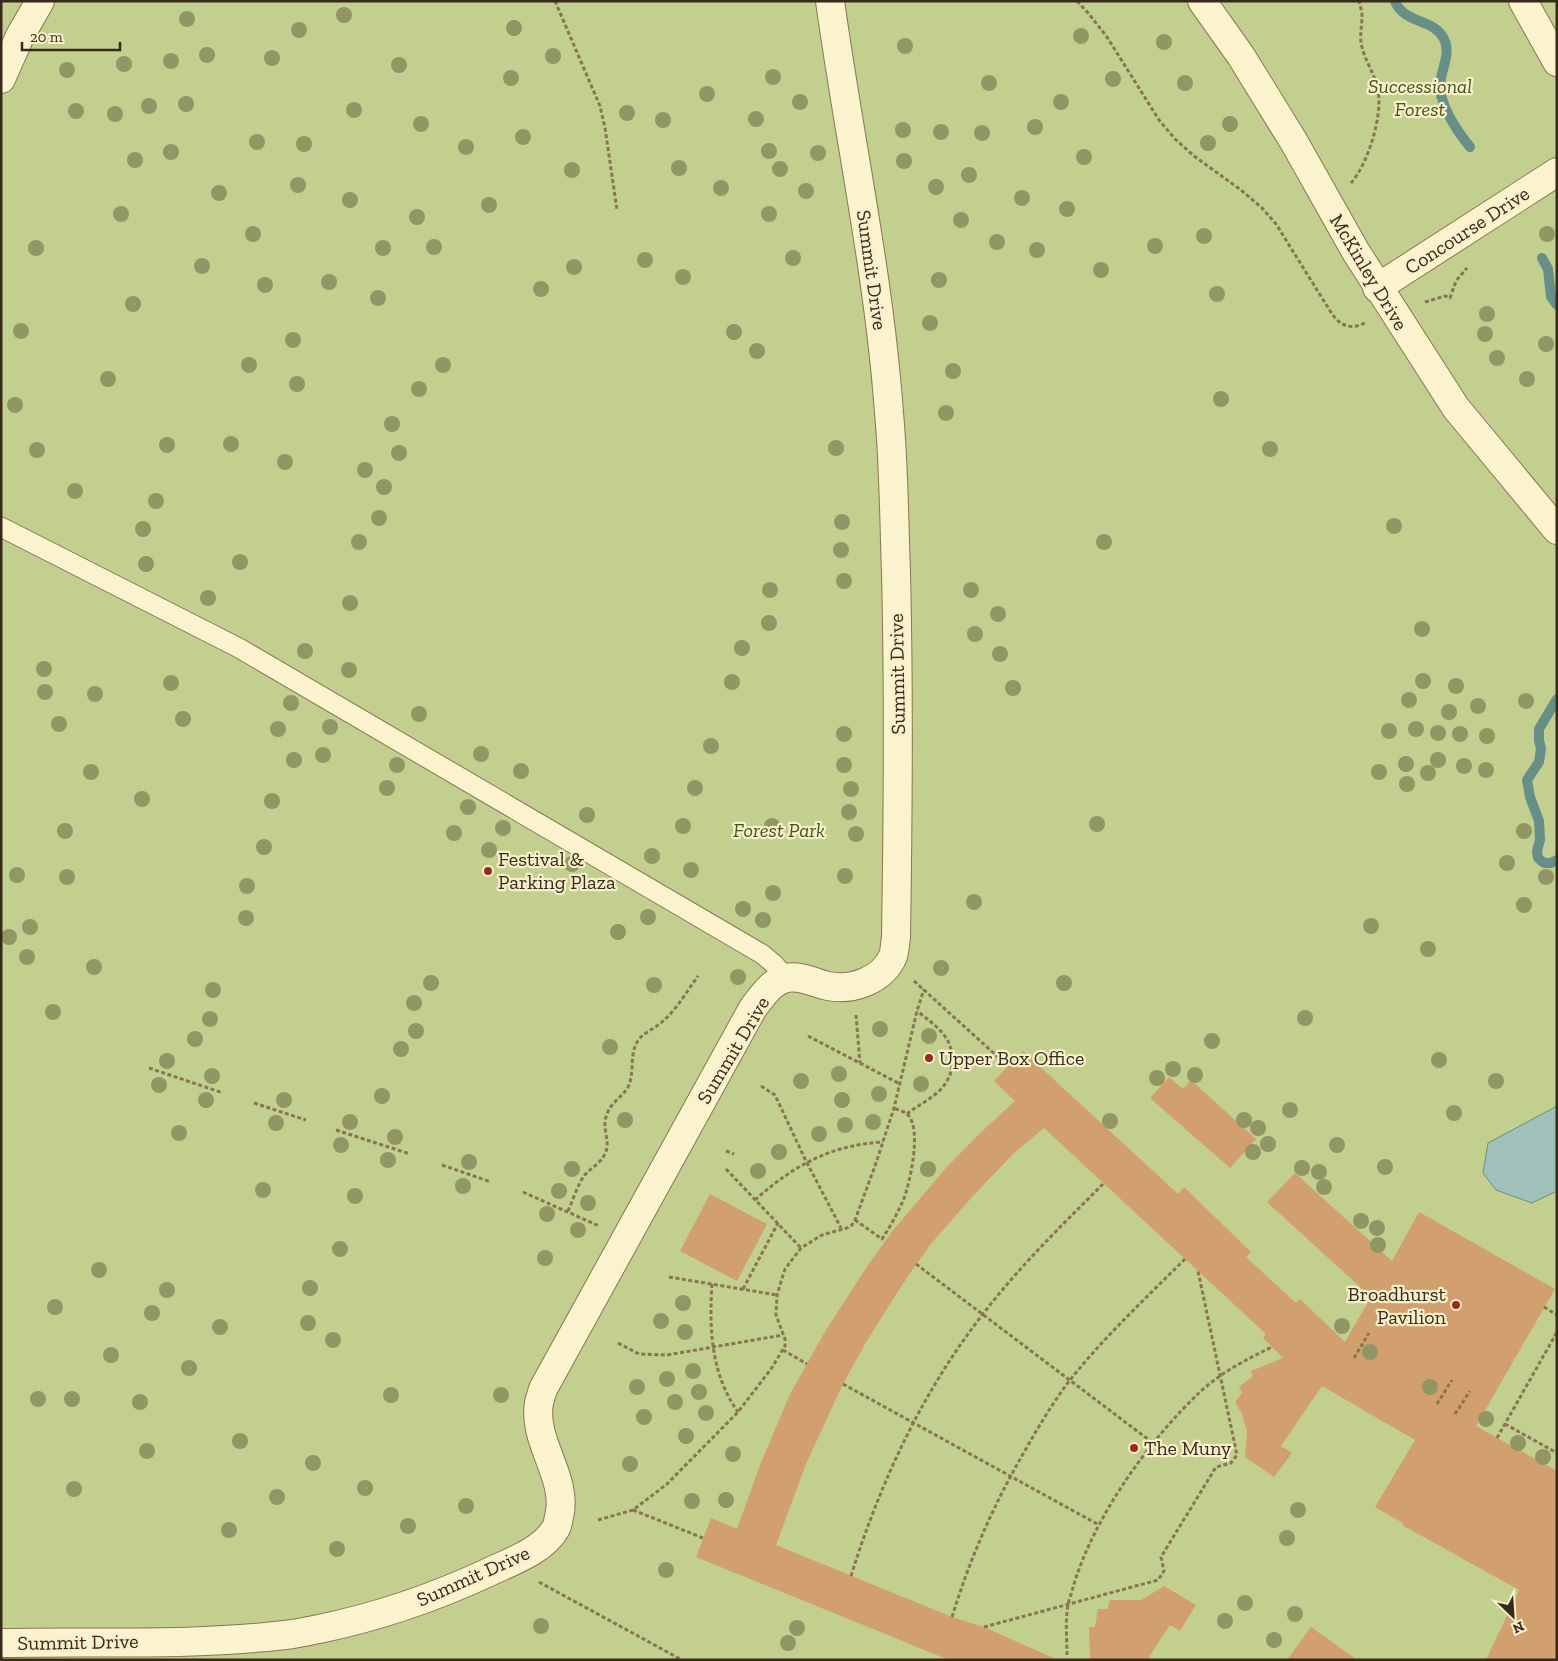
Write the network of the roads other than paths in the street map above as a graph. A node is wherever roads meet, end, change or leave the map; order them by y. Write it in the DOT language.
graph roads {
  1 [pos="40,1"];
  2 [pos="830,1"];
  3 [pos="1202,1"];
  4 [pos="1523,1"];
  5 [pos="1557,62"];
  6 [pos="1,79"];
  7 [pos="1557,172"];
  8 [pos="1377,288"];
  9 [pos="1,527"];
  10 [pos="1557,530"];
  11 [pos="786,978"];
  12 [pos="1,1643"];
  1 -- 6 [label="street"];
  2 -- 11 [label="street, Summit Drive"];
  3 -- 8 [label="street, McKinley Drive"];
  4 -- 5 [label="street"];
  7 -- 8 [label="street, Concourse Drive"];
  8 -- 10 [label="street, McKinley Drive"];
  9 -- 11 [label="lane"];
  11 -- 12 [label="street, Summit Drive"];
}
